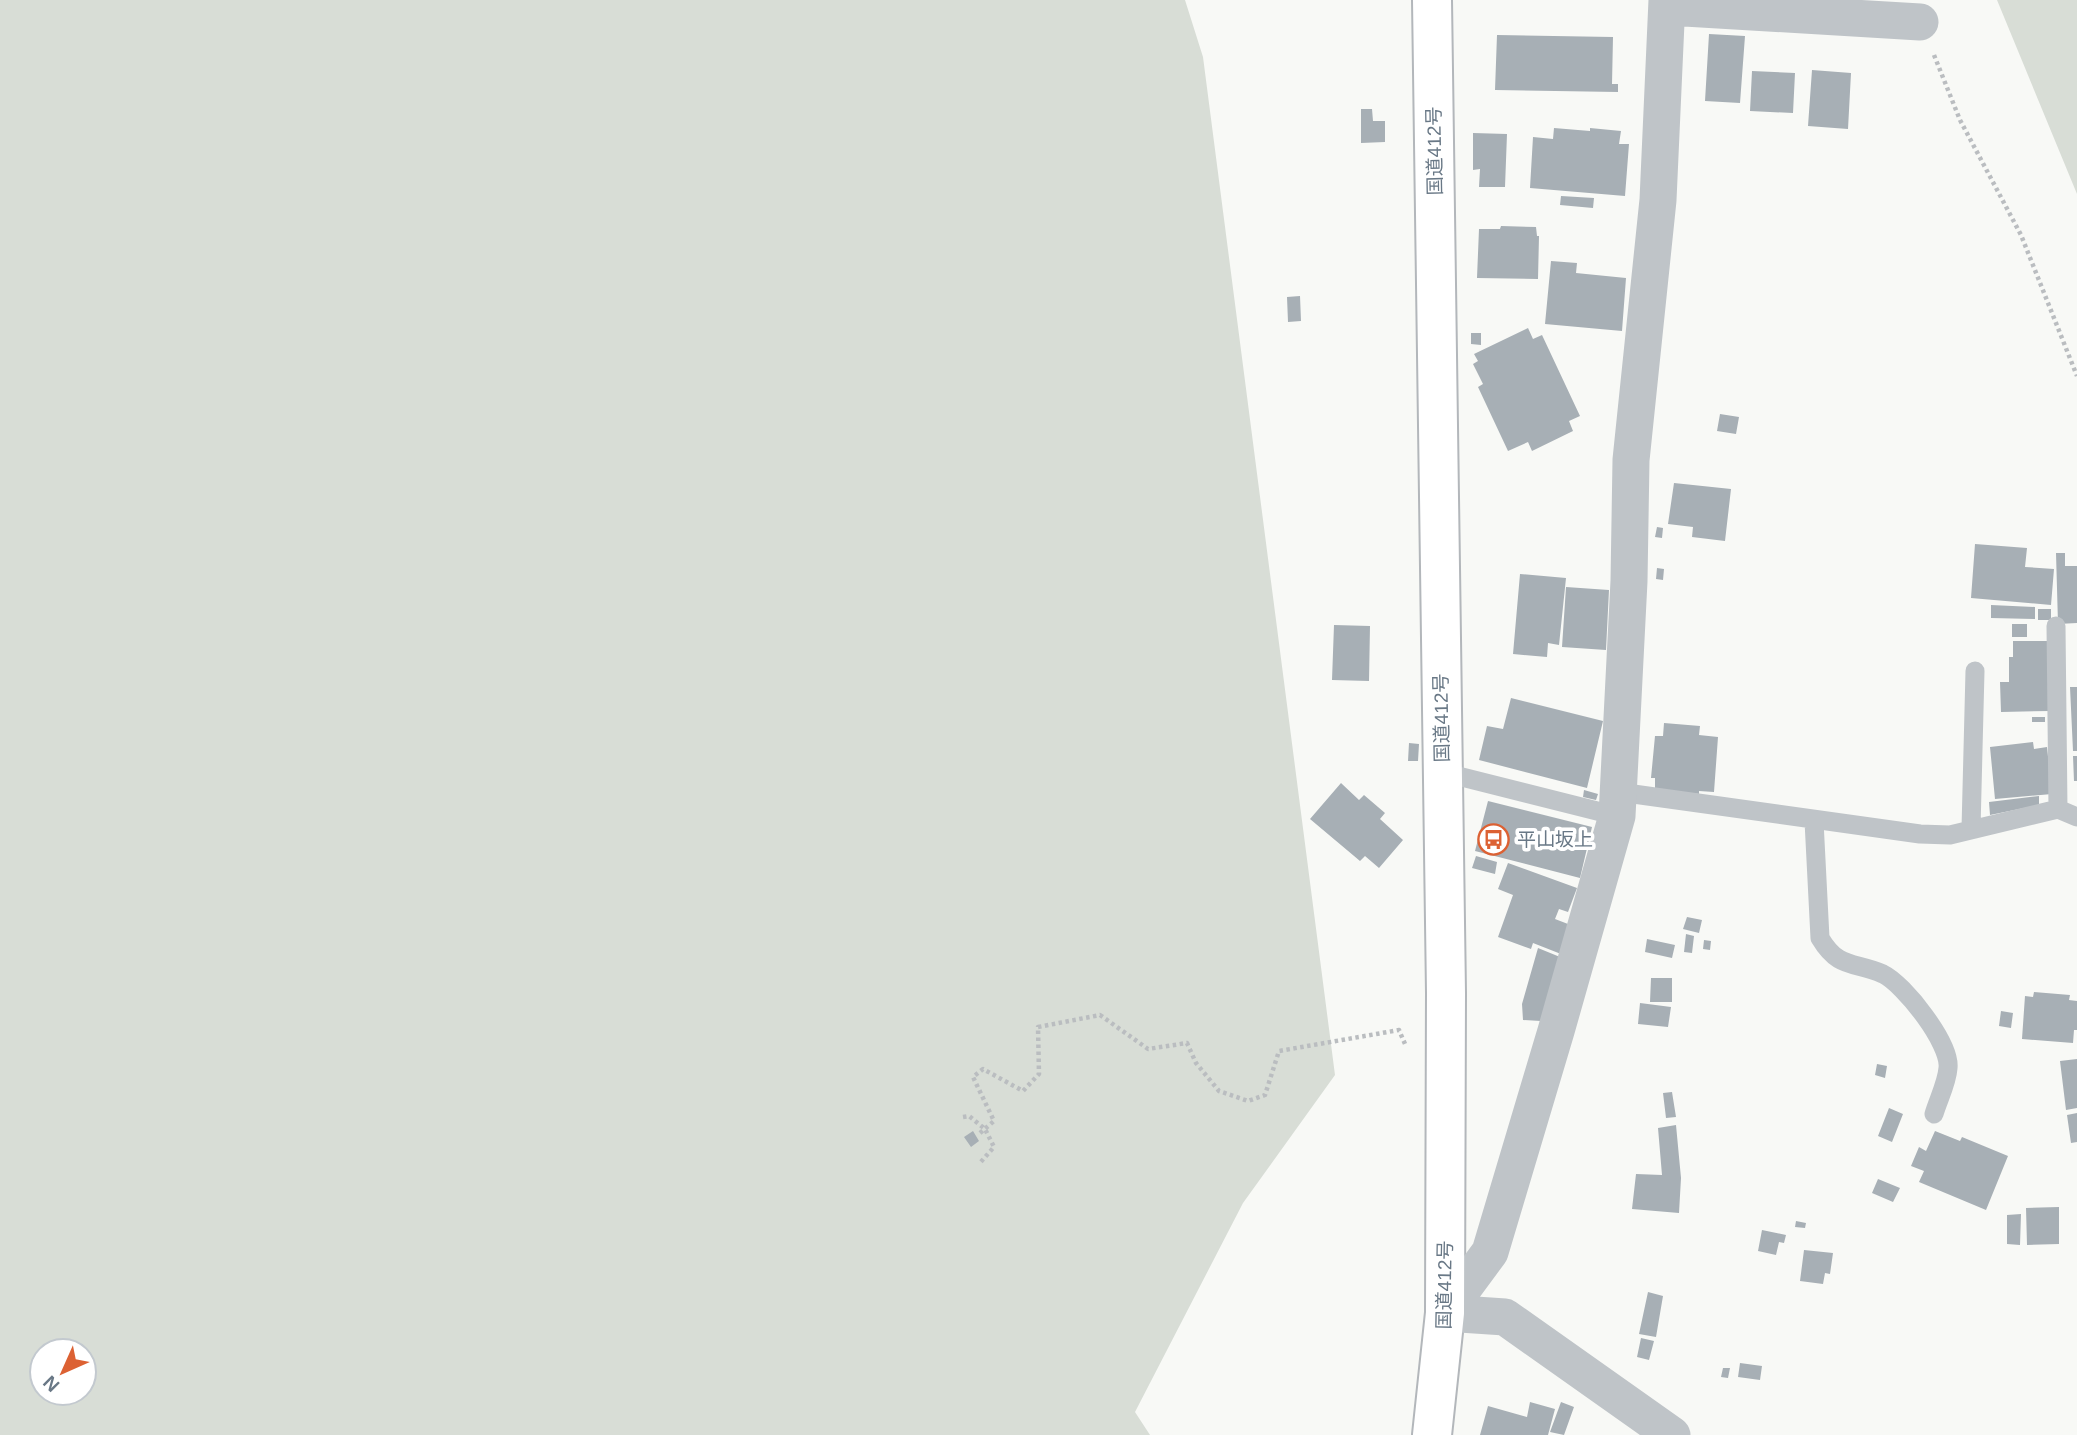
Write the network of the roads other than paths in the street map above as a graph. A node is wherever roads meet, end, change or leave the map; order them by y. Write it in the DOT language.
graph roads {
  1 [pos="1433,0"];
  2 [pos="1667,4"];
  3 [pos="1920,22"];
  4 [pos="2056,626"];
  5 [pos="1975,671"];
  6 [pos="1442,772"];
  7 [pos="1618,804"];
  8 [pos="2058,809"];
  9 [pos="2077,817"];
  10 [pos="1814,821"];
  11 [pos="1971,830"];
  12 [pos="1934,1114"];
  13 [pos="1445,1313"];
  14 [pos="1432,1435"];
  15 [pos="1672,1435"];
  1 -- 6 [label="highway, 国道412号"];
  2 -- 3 [label="street"];
  2 -- 7 [label="street"];
  4 -- 8 [label="lane"];
  5 -- 11 [label="lane"];
  6 -- 7 [label="lane"];
  6 -- 13 [label="highway, 国道412号"];
  7 -- 10 [label="lane"];
  7 -- 13 [label="street"];
  8 -- 9 [label="lane"];
  8 -- 11 [label="lane"];
  10 -- 11 [label="lane"];
  10 -- 12 [label="lane"];
  13 -- 14 [label="highway, 国道412号"];
  13 -- 15 [label="street"];
}
